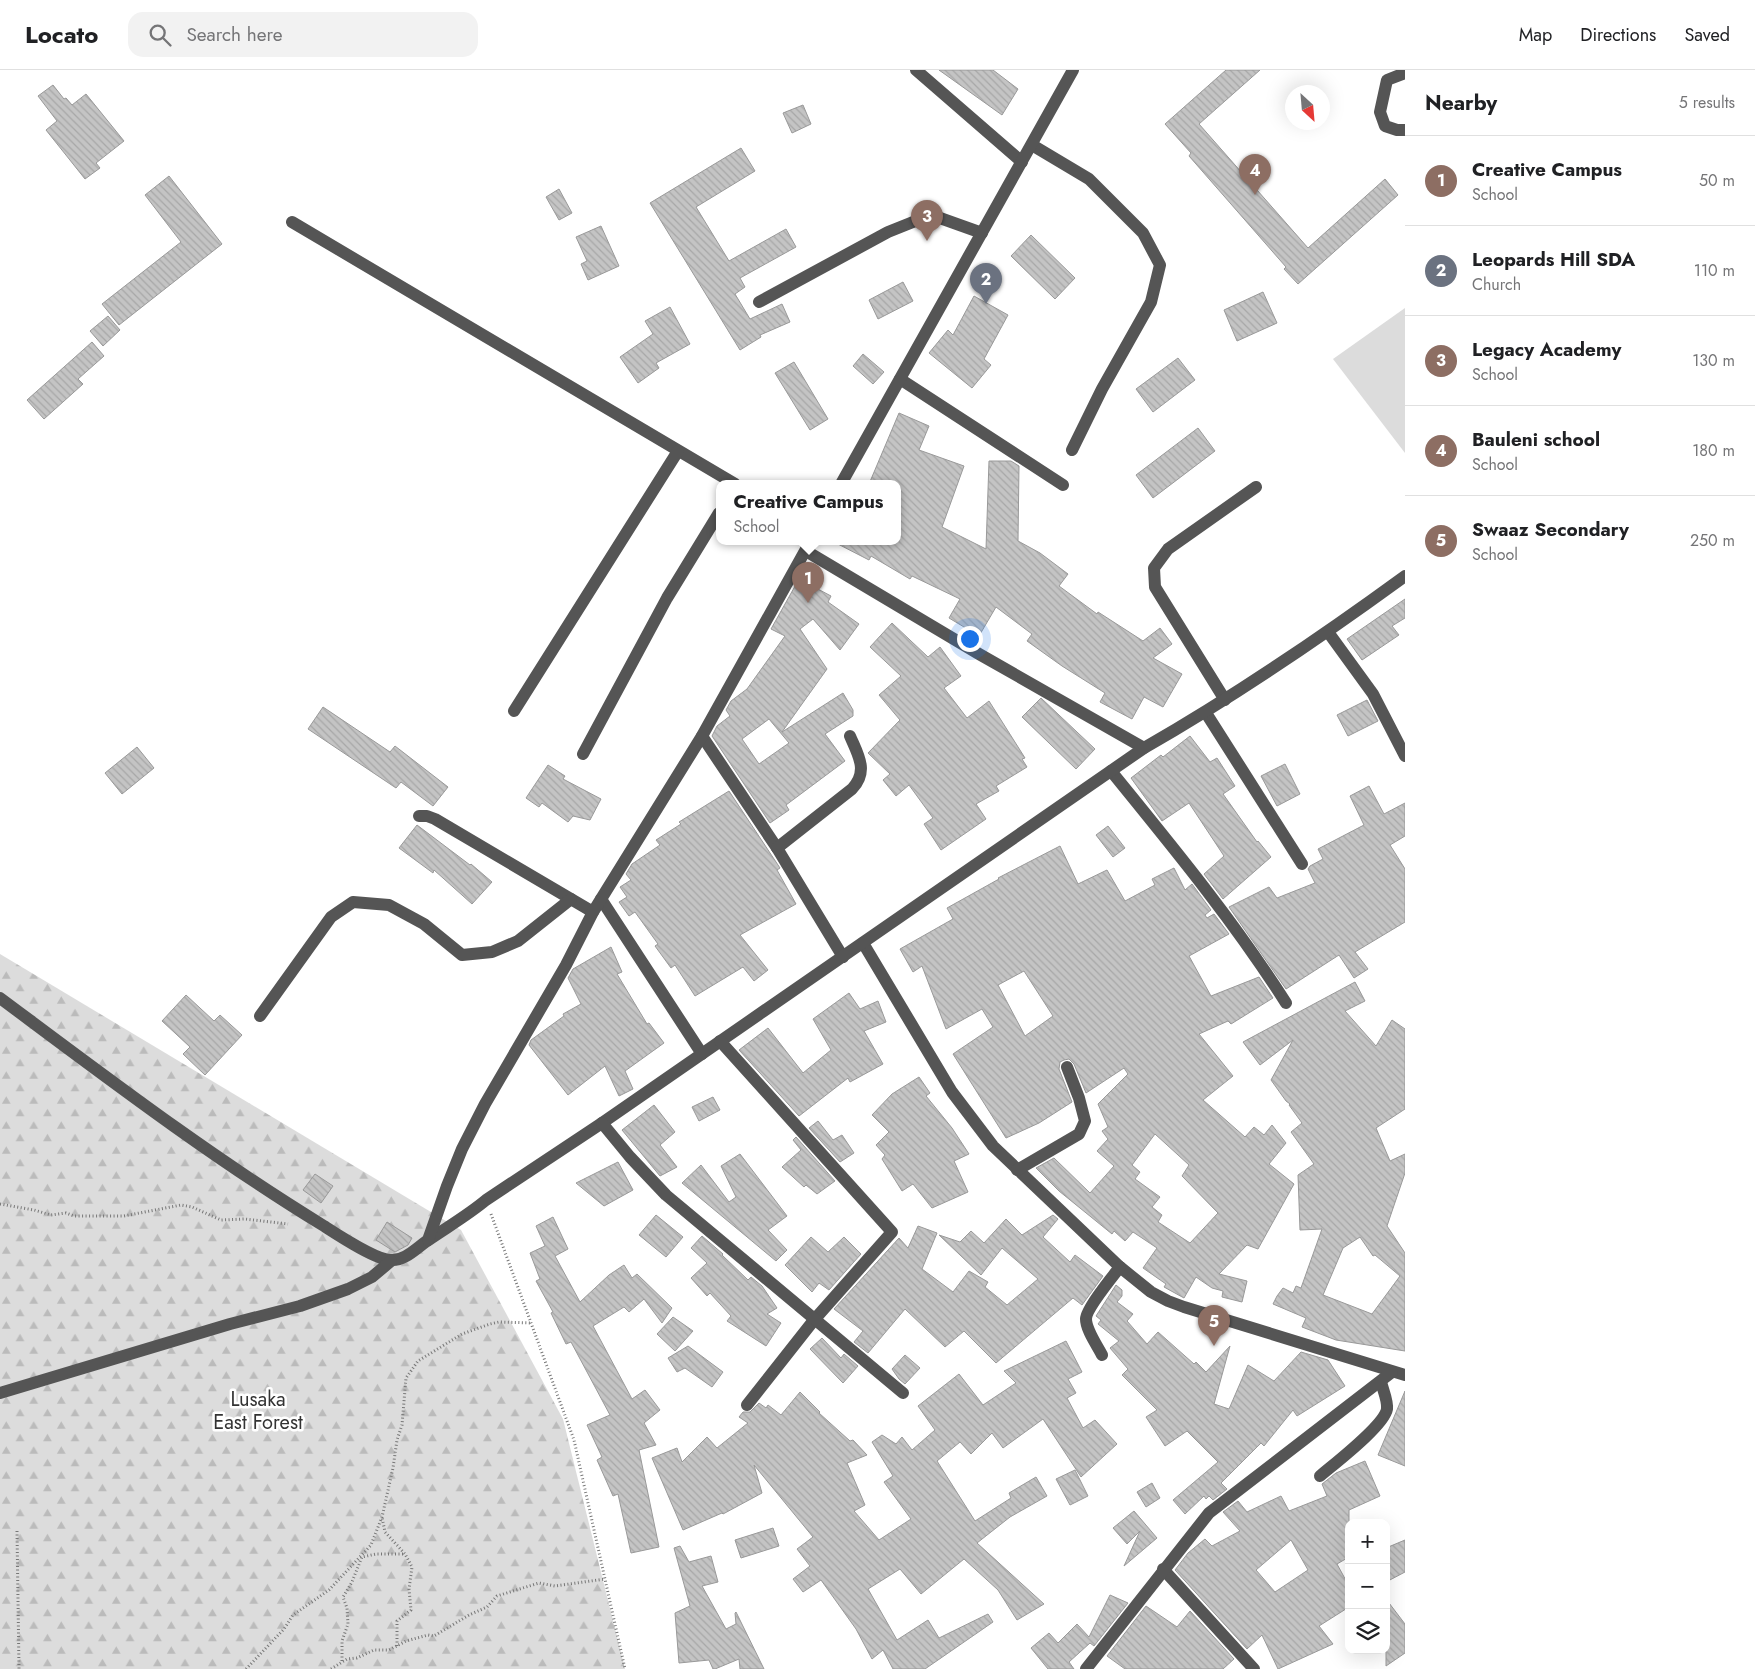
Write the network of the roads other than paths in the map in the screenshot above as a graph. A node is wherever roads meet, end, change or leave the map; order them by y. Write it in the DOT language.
graph roads {
  1 [pos="916,70"];
  2 [pos="1073,70"];
  3 [pos="1405,73"];
  4 [pos="1405,130"];
  5 [pos="1032,145"];
  6 [pos="1022,162"];
  7 [pos="292,222"];
  8 [pos="982,233"];
  9 [pos="758,302"];
  10 [pos="900,379"];
  11 [pos="1072,450"];
  12 [pos="678,451"];
  13 [pos="728,480"];
  14 [pos="843,480"];
  15 [pos="1063,485"];
  16 [pos="1256,487"];
  17 [pos="716,518"];
  18 [pos="808,546"];
  19 [pos="1405,576"];
  20 [pos="1328,632"];
  21 [pos="1225,700"];
  22 [pos="514,711"];
  23 [pos="1206,713"];
  24 [pos="702,736"];
  25 [pos="850,736"];
  26 [pos="1144,748"];
  27 [pos="583,754"];
  28 [pos="1405,756"];
  29 [pos="1110,772"];
  30 [pos="420,816"];
  31 [pos="777,848"];
  32 [pos="1302,864"];
  33 [pos="571,899"];
  34 [pos="601,899"];
  35 [pos="593,912"];
  36 [pos="863,943"];
  37 [pos="843,957"];
  38 [pos="0,998"];
  39 [pos="1286,1003"];
  40 [pos="260,1016"];
  41 [pos="720,1041"];
  42 [pos="702,1054"];
  43 [pos="1067,1067"];
  44 [pos="602,1123"];
  45 [pos="1018,1170"];
  46 [pos="428,1240"];
  47 [pos="391,1261"];
  48 [pos="1120,1267"];
  49 [pos="814,1320"];
  50 [pos="1102,1355"];
  51 [pos="1399,1374"];
  52 [pos="1381,1382"];
  53 [pos="903,1392"];
  54 [pos="0,1393"];
  55 [pos="746,1405"];
  56 [pos="1320,1476"];
  57 [pos="1163,1569"];
  58 [pos="1086,1669"];
  59 [pos="1254,1669"];
  1 -- 6 [label="street"];
  2 -- 5 [label="street"];
  3 -- 4 [label="street"];
  5 -- 6 [label="street"];
  5 -- 11 [label="street"];
  6 -- 8 [label="street"];
  7 -- 12 [label="street"];
  8 -- 9 [label="street"];
  8 -- 10 [label="street"];
  10 -- 14 [label="street"];
  10 -- 15 [label="street"];
  12 -- 13 [label="street"];
  12 -- 22 [label="street"];
  16 -- 21 [label="street"];
  17 -- 27 [label="street"];
  18 -- 24 [label="street"];
  18 -- 26 [label="street"];
  19 -- 20 [label="street"];
  20 -- 21 [label="street"];
  20 -- 28 [label="street"];
  21 -- 23 [label="street"];
  23 -- 26 [label="street"];
  23 -- 32 [label="street"];
  24 -- 31 [label="street"];
  24 -- 34 [label="street"];
  25 -- 31 [label="street"];
  26 -- 29 [label="street"];
  29 -- 36 [label="street"];
  29 -- 39 [label="street"];
  30 -- 33 [label="street"];
  31 -- 37 [label="street"];
  33 -- 35 [label="street"];
  33 -- 40 [label="street"];
  34 -- 35 [label="street"];
  34 -- 42 [label="street"];
  35 -- 46 [label="street"];
  36 -- 37 [label="street"];
  36 -- 45 [label="street"];
  37 -- 41 [label="street"];
  38 -- 47 [label="street"];
  41 -- 42 [label="street"];
  41 -- 49 [label="street"];
  42 -- 44 [label="street"];
  43 -- 45 [label="street"];
  44 -- 46 [label="street"];
  44 -- 49 [label="street"];
  45 -- 48 [label="street"];
  46 -- 47 [label="street"];
  47 -- 54 [label="street"];
  48 -- 50 [label="street"];
  48 -- 51 [label="street"];
  49 -- 53 [label="street"];
  49 -- 55 [label="street"];
  51 -- 52 [label="street"];
  52 -- 56 [label="street"];
  52 -- 57 [label="street"];
  57 -- 58 [label="street"];
  57 -- 59 [label="street"];
}
